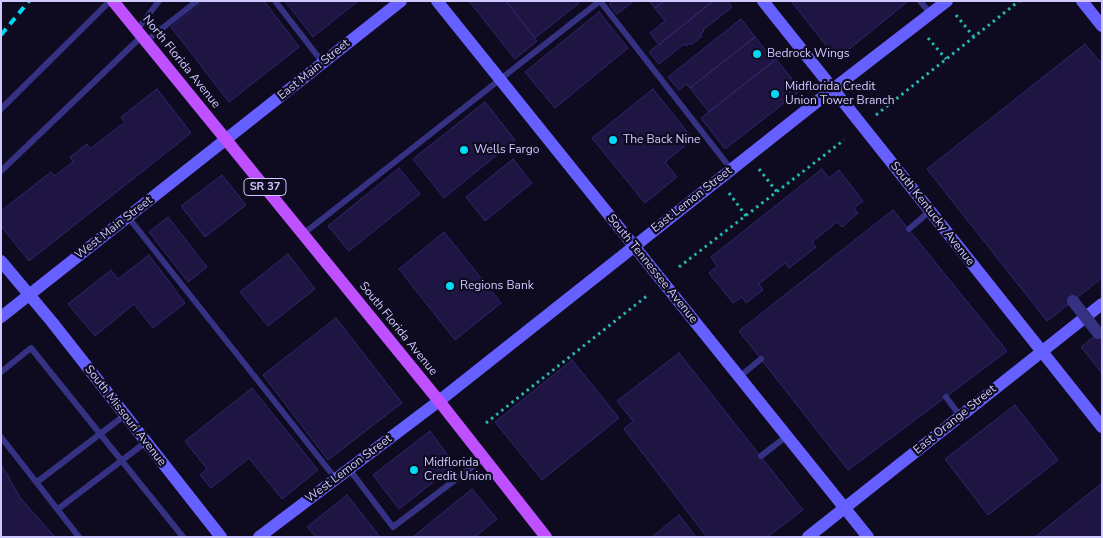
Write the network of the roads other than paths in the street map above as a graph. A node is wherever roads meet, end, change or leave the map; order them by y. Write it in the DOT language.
graph roads {
  1 [pos="112,1"];
  2 [pos="159,1"];
  3 [pos="197,1"];
  4 [pos="276,1"];
  5 [pos="401,1"];
  6 [pos="437,1"];
  7 [pos="600,1"];
  8 [pos="763,1"];
  9 [pos="920,1"];
  10 [pos="947,1"];
  11 [pos="1082,1"];
  12 [pos="930,14"];
  13 [pos="1102,26"];
  14 [pos="142,36"];
  15 [pos="323,63"];
  16 [pos="501,80"];
  17 [pos="833,89"];
  18 [pos="1,109"];
  19 [pos="227,140"];
  20 [pos="732,169"];
  21 [pos="1,171"];
  22 [pos="930,211"];
  23 [pos="128,217"];
  24 [pos="909,230"];
  25 [pos="303,234"];
  26 [pos="634,246"];
  27 [pos="1,260"];
  28 [pos="29,295"];
  29 [pos="1073,301"];
  30 [pos="1102,304"];
  31 [pos="1087,315"];
  32 [pos="1,317"];
  33 [pos="1099,332"];
  34 [pos="1041,351"];
  35 [pos="762,359"];
  36 [pos="1,372"];
  37 [pos="739,377"];
  38 [pos="946,397"];
  39 [pos="439,401"];
  40 [pos="125,414"];
  41 [pos="960,416"];
  42 [pos="1102,427"];
  43 [pos="100,434"];
  44 [pos="787,436"];
  45 [pos="1,437"];
  46 [pos="146,442"];
  47 [pos="761,456"];
  48 [pos="484,458"];
  49 [pos="121,461"];
  50 [pos="348,469"];
  51 [pos="336,479"];
  52 [pos="36,482"];
  53 [pos="845,508"];
  54 [pos="58,509"];
  55 [pos="79,537"];
  56 [pos="183,537"];
  57 [pos="222,537"];
  58 [pos="259,537"];
  59 [pos="546,537"];
  60 [pos="808,537"];
  61 [pos="868,537"];
  1 -- 14 [label="main road, North Florida Avenue"];
  1 -- 18 [label="lane"];
  2 -- 14 [label="lane"];
  3 -- 14 [label="lane"];
  4 -- 15 [label="lane"];
  5 -- 15 [label="street, East Main Street"];
  6 -- 16 [label="street, South Tennessee Avenue"];
  7 -- 16 [label="lane"];
  7 -- 20 [label="lane"];
  8 -- 17 [label="street, South Kentucky Avenue"];
  9 -- 12 [label="lane"];
  10 -- 12 [label="street, East Lemon Street"];
  11 -- 13 [label="street"];
  12 -- 17 [label="street, East Lemon Street"];
  14 -- 19 [label="main road, North Florida Avenue"];
  14 -- 21 [label="lane"];
  15 -- 19 [label="street, East Main Street"];
  16 -- 25 [label="lane"];
  16 -- 26 [label="street, South Tennessee Avenue"];
  17 -- 20 [label="street, East Lemon Street"];
  17 -- 22 [label="street, South Kentucky Avenue"];
  19 -- 23 [label="street, West Main Street"];
  19 -- 25 [label="main road, South Florida Avenue / SR 37"];
  20 -- 26 [label="street, East Lemon Street"];
  22 -- 24 [label="lane"];
  22 -- 34 [label="street, South Kentucky Avenue"];
  23 -- 28 [label="street, West Main Street"];
  23 -- 51 [label="lane"];
  25 -- 39 [label="main road, South Florida Avenue / SR 37"];
  26 -- 37 [label="street, South Tennessee Avenue"];
  26 -- 39 [label="street, East Lemon Street"];
  27 -- 28 [label="street, South Missouri Avenue"];
  28 -- 32 [label="street, West Main Street"];
  28 -- 40 [label="street, South Missouri Avenue"];
  29 -- 33 [label="street, bridge"];
  30 -- 31 [label="street, East Orange Street"];
  31 -- 33 [label="lane"];
  31 -- 34 [label="street, East Orange Street"];
  34 -- 41 [label="street, East Orange Street"];
  34 -- 42 [label="street, South Kentucky Avenue"];
  35 -- 37 [label="lane"];
  36 -- 43 [label="lane"];
  37 -- 44 [label="street, South Tennessee Avenue"];
  38 -- 41 [label="lane"];
  39 -- 48 [label="main road, South Florida Avenue / SR 37"];
  39 -- 50 [label="street, West Lemon Street"];
  40 -- 43 [label="lane"];
  40 -- 46 [label="street, South Missouri Avenue"];
  41 -- 53 [label="street, East Orange Street"];
  43 -- 49 [label="lane"];
  43 -- 52 [label="lane"];
  44 -- 47 [label="lane"];
  44 -- 53 [label="street, South Tennessee Avenue"];
  45 -- 52 [label="lane"];
  46 -- 49 [label="lane"];
  46 -- 57 [label="street, South Missouri Avenue"];
  48 -- 50 [label="lane"];
  48 -- 59 [label="main road, South Florida Avenue / SR 37"];
  49 -- 54 [label="lane"];
  49 -- 56 [label="lane"];
  50 -- 51 [label="street, West Lemon Street"];
  51 -- 58 [label="street, West Lemon Street"];
  52 -- 54 [label="lane"];
  53 -- 60 [label="street, East Orange Street"];
  53 -- 61 [label="street, South Tennessee Avenue"];
  54 -- 55 [label="lane"];
}
